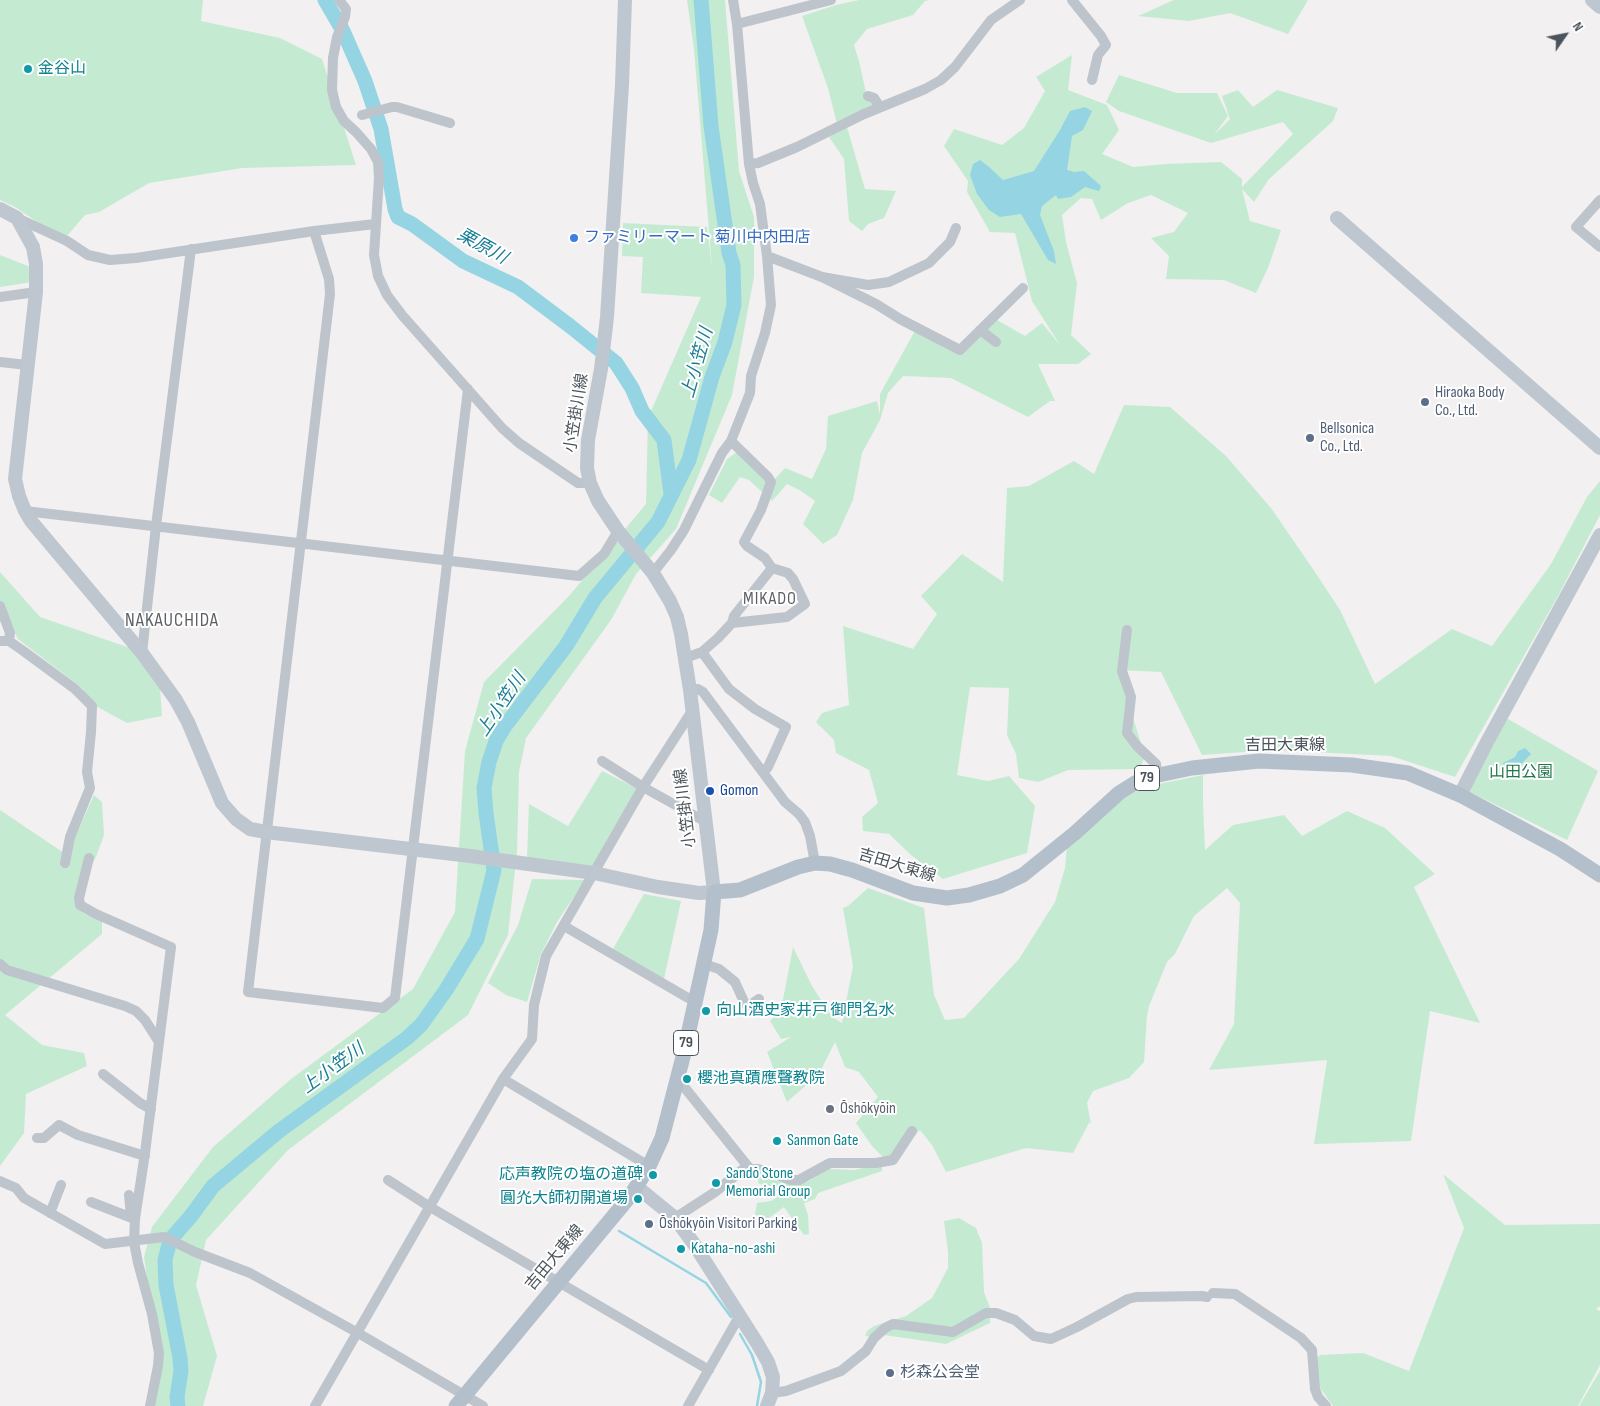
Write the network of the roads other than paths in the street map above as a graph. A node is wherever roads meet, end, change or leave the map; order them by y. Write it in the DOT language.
graph roads {
  1 [pos="339,0"];
  2 [pos="625,0"];
  3 [pos="733,0"];
  4 [pos="831,0"];
  5 [pos="1020,0"];
  6 [pos="1072,0"];
  7 [pos="1592,0"];
  8 [pos="1600,7"];
  9 [pos="737,24"];
  10 [pos="1092,80"];
  11 [pos="868,96"];
  12 [pos="880,107"];
  13 [pos="362,115"];
  14 [pos="450,123"];
  15 [pos="749,164"];
  16 [pos="1600,200"];
  17 [pos="0,208"];
  18 [pos="17,218"];
  19 [pos="1337,218"];
  20 [pos="375,224"];
  21 [pos="956,228"];
  22 [pos="314,231"];
  23 [pos="1600,247"];
  24 [pos="191,249"];
  25 [pos="767,256"];
  26 [pos="822,277"];
  27 [pos="1023,288"];
  28 [pos="36,292"];
  29 [pos="0,296"];
  30 [pos="980,330"];
  31 [pos="996,342"];
  32 [pos="0,362"];
  33 [pos="27,365"];
  34 [pos="468,389"];
  35 [pos="731,441"];
  36 [pos="1600,448"];
  37 [pos="590,483"];
  38 [pos="25,511"];
  39 [pos="156,526"];
  40 [pos="620,533"];
  41 [pos="1600,535"];
  42 [pos="300,543"];
  43 [pos="447,560"];
  44 [pos="772,568"];
  45 [pos="650,570"];
  46 [pos="0,606"];
  47 [pos="732,623"];
  48 [pos="1127,630"];
  49 [pos="5,641"];
  50 [pos="702,652"];
  51 [pos="142,654"];
  52 [pos="685,658"];
  53 [pos="690,690"];
  54 [pos="692,712"];
  55 [pos="602,761"];
  56 [pos="764,772"];
  57 [pos="1157,775"];
  58 [pos="644,787"];
  59 [pos="1460,795"];
  60 [pos="706,822"];
  61 [pos="266,832"];
  62 [pos="412,850"];
  63 [pos="90,858"];
  64 [pos="815,863"];
  65 [pos="65,864"];
  66 [pos="594,873"];
  67 [pos="1600,875"];
  68 [pos="714,892"];
  69 [pos="564,926"];
  70 [pos="0,964"];
  71 [pos="704,964"];
  72 [pos="759,999"];
  73 [pos="696,1002"];
  74 [pos="159,1042"];
  75 [pos="103,1074"];
  76 [pos="503,1079"];
  77 [pos="676,1084"];
  78 [pos="151,1109"];
  79 [pos="912,1132"];
  80 [pos="36,1138"];
  81 [pos="145,1156"];
  82 [pos="649,1166"];
  83 [pos="747,1166"];
  84 [pos="388,1180"];
  85 [pos="0,1181"];
  86 [pos="61,1185"];
  87 [pos="637,1187"];
  88 [pos="129,1195"];
  89 [pos="91,1202"];
  90 [pos="430,1207"];
  91 [pos="50,1213"];
  92 [pos="675,1218"];
  93 [pos="133,1219"];
  94 [pos="134,1242"];
  95 [pos="559,1281"];
  96 [pos="740,1316"];
  97 [pos="358,1333"];
  98 [pos="709,1370"];
  99 [pos="770,1400"];
  100 [pos="461,1401"];
  101 [pos="150,1406"];
  102 [pos="315,1406"];
  103 [pos="482,1406"];
  104 [pos="688,1406"];
  105 [pos="1326,1406"];
  1 -- 20 [label="street"];
  2 -- 37 [label="street, 小笠掛川線"];
  3 -- 9 [label="street"];
  4 -- 9 [label="street"];
  5 -- 12 [label="street"];
  6 -- 10 [label="street"];
  7 -- 8 [label="street"];
  9 -- 15 [label="street"];
  11 -- 12 [label="street"];
  12 -- 15 [label="street"];
  13 -- 14 [label="street"];
  15 -- 25 [label="street"];
  16 -- 23 [label="street"];
  17 -- 18 [label="street"];
  18 -- 24 [label="street"];
  18 -- 28 [label="street"];
  19 -- 36 [label="street"];
  20 -- 22 [label="street"];
  20 -- 34 [label="street"];
  21 -- 26 [label="street"];
  22 -- 24 [label="street"];
  22 -- 42 [label="street"];
  24 -- 39 [label="street"];
  25 -- 26 [label="street"];
  25 -- 35 [label="street"];
  26 -- 30 [label="street"];
  27 -- 30 [label="street"];
  28 -- 29 [label="street"];
  28 -- 33 [label="street"];
  30 -- 31 [label="street"];
  32 -- 33 [label="street"];
  33 -- 38 [label="street"];
  34 -- 37 [label="street"];
  34 -- 43 [label="street"];
  35 -- 44 [label="street"];
  35 -- 45 [label="street"];
  37 -- 40 [label="street, 小笠掛川線"];
  38 -- 39 [label="street"];
  38 -- 51 [label="street"];
  39 -- 42 [label="street"];
  39 -- 51 [label="street"];
  40 -- 43 [label="street"];
  40 -- 45 [label="street, 小笠掛川線"];
  41 -- 59 [label="street"];
  42 -- 43 [label="street"];
  42 -- 61 [label="street"];
  43 -- 62 [label="street"];
  44 -- 47 [label="street"];
  44 -- 47 [label="street"];
  45 -- 52 [label="street, 小笠掛川線"];
  46 -- 49 [label="street"];
  47 -- 50 [label="street"];
  48 -- 57 [label="street"];
  49 -- 65 [label="street"];
  50 -- 52 [label="street"];
  50 -- 56 [label="street"];
  51 -- 61 [label="street"];
  52 -- 53 [label="street, 小笠掛川線"];
  53 -- 54 [label="street, 小笠掛川線"];
  53 -- 56 [label="street"];
  54 -- 58 [label="street"];
  54 -- 60 [label="street, 小笠掛川線"];
  55 -- 58 [label="street"];
  56 -- 64 [label="street"];
  57 -- 59 [label="main road, 吉田大東線 / 79"];
  57 -- 64 [label="main road, 吉田大東線 / 79"];
  58 -- 60 [label="street"];
  58 -- 66 [label="street"];
  59 -- 67 [label="main road, 吉田大東線 / 79"];
  60 -- 68 [label="street, 小笠掛川線"];
  61 -- 62 [label="street"];
  61 -- 62 [label="street"];
  62 -- 66 [label="street"];
  63 -- 74 [label="street"];
  64 -- 68 [label="main road, 吉田大東線 / 79"];
  66 -- 68 [label="street"];
  66 -- 69 [label="street"];
  68 -- 71 [label="main road, 吉田大東線 / 79"];
  69 -- 73 [label="street"];
  69 -- 76 [label="street"];
  70 -- 74 [label="street"];
  71 -- 72 [label="street"];
  71 -- 73 [label="main road, 吉田大東線 / 79"];
  73 -- 77 [label="main road, 吉田大東線 / 79"];
  74 -- 78 [label="street"];
  75 -- 78 [label="street"];
  76 -- 82 [label="street"];
  76 -- 90 [label="street"];
  77 -- 82 [label="main road, 吉田大東線 / 79"];
  77 -- 83 [label="street"];
  78 -- 81 [label="street"];
  79 -- 83 [label="street"];
  80 -- 81 [label="street"];
  81 -- 93 [label="street"];
  82 -- 87 [label="main road, 吉田大東線 / 79"];
  83 -- 92 [label="street"];
  84 -- 90 [label="street"];
  85 -- 91 [label="street"];
  86 -- 91 [label="street"];
  87 -- 92 [label="street"];
  87 -- 95 [label="main road, 吉田大東線 / 79"];
  88 -- 93 [label="street"];
  89 -- 93 [label="street"];
  90 -- 95 [label="street"];
  90 -- 97 [label="street"];
  91 -- 94 [label="street"];
  92 -- 96 [label="street"];
  93 -- 94 [label="street"];
  94 -- 97 [label="street"];
  94 -- 101 [label="street"];
  95 -- 98 [label="street"];
  95 -- 100 [label="main road, 吉田大東線 / 79"];
  96 -- 98 [label="street"];
  96 -- 99 [label="street"];
  97 -- 100 [label="street"];
  97 -- 102 [label="street"];
  98 -- 104 [label="street"];
  99 -- 105 [label="street"];
  100 -- 103 [label="street"];
}
